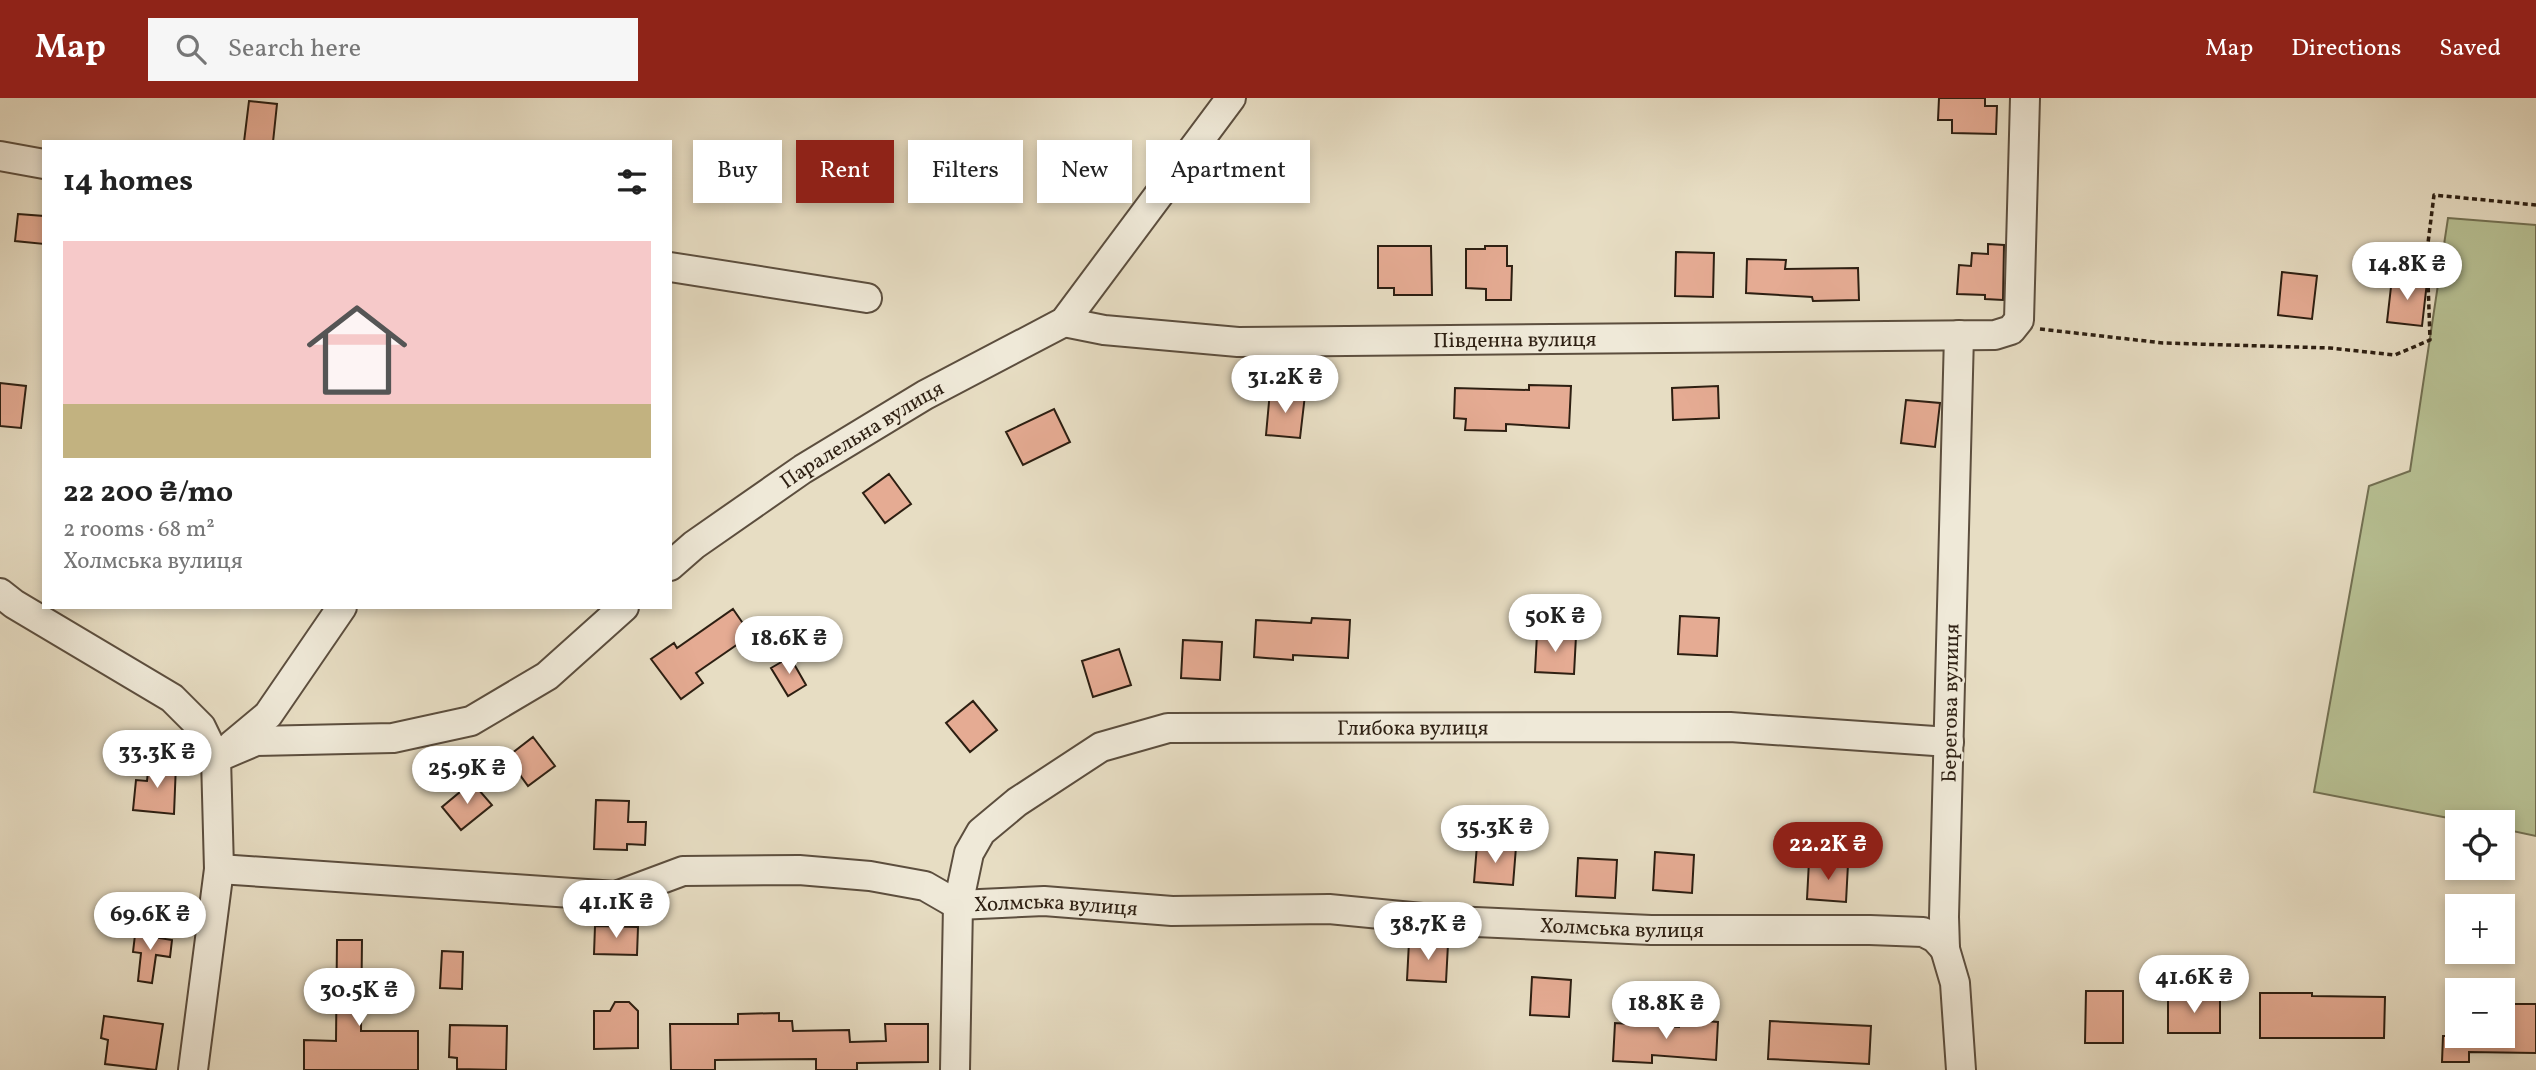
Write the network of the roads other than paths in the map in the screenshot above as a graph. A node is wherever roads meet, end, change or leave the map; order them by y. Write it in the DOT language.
graph roads {
  1 [pos="1231,98"];
  2 [pos="2025,98"];
  3 [pos="0,156"];
  4 [pos="42,164"];
  5 [pos="672,268"];
  6 [pos="867,298"];
  7 [pos="1064,322"];
  8 [pos="1959,335"];
  9 [pos="672,564"];
  10 [pos="0,593"];
  11 [pos="341,609"];
  12 [pos="622,609"];
  13 [pos="1949,742"];
  14 [pos="216,758"];
  15 [pos="219,869"];
  16 [pos="958,905"];
  17 [pos="1945,949"];
  18 [pos="193,1070"];
  19 [pos="955,1070"];
  20 [pos="1961,1070"];
  1 -- 7 [label="street"];
  2 -- 8 [label="street, Південна вулиця"];
  3 -- 4 [label="street"];
  5 -- 6 [label="street"];
  7 -- 8 [label="street, Південна вулиця"];
  7 -- 9 [label="street, Паралельна вулиця"];
  8 -- 13 [label="street, Берегова вулиця"];
  10 -- 14 [label="street"];
  11 -- 14 [label="street"];
  12 -- 14 [label="street"];
  13 -- 16 [label="street, Глибока вулиця"];
  13 -- 17 [label="street, Берегова вулиця"];
  14 -- 15 [label="street"];
  15 -- 16 [label="street"];
  15 -- 18 [label="street"];
  16 -- 17 [label="street, Холмська вулиця"];
  16 -- 19 [label="street, Глибока вулиця"];
  17 -- 20 [label="street, Берегова вулиця"];
}
